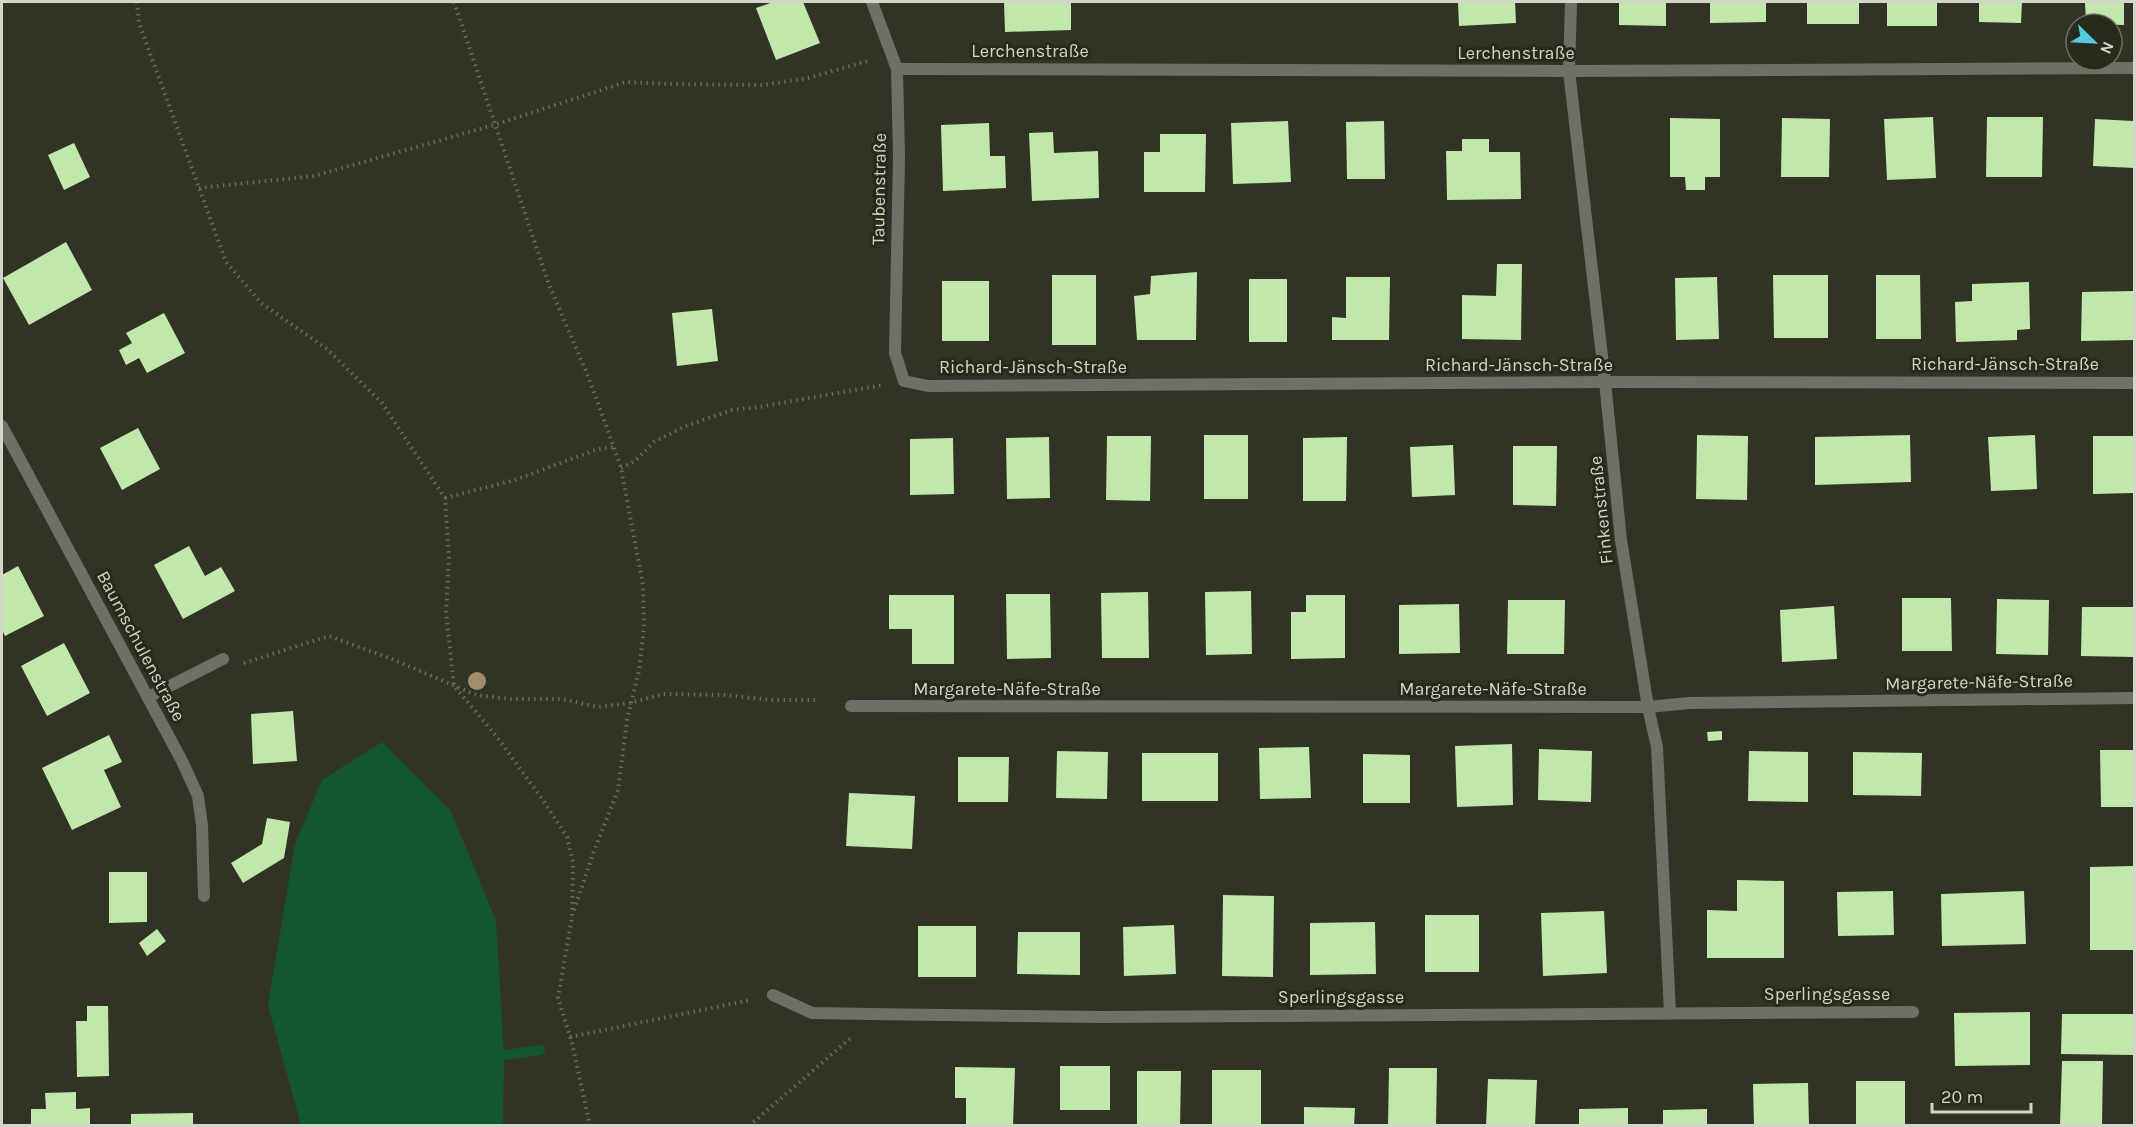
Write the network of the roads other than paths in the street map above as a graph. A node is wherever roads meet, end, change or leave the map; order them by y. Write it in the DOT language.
graph roads {
  1 [pos="872,2"];
  2 [pos="1571,2"];
  3 [pos="2134,68"];
  4 [pos="897,69"];
  5 [pos="1569,71"];
  6 [pos="904,381"];
  7 [pos="1605,382"];
  8 [pos="2134,383"];
  9 [pos="2,426"];
  10 [pos="223,659"];
  11 [pos="148,697"];
  12 [pos="2134,698"];
  13 [pos="851,706"];
  14 [pos="1648,707"];
  15 [pos="204,896"];
  16 [pos="773,995"];
  17 [pos="1913,1012"];
  18 [pos="1670,1013"];
  1 -- 4 [label="street, Taubenstraße"];
  2 -- 5 [label="street, Finkenstraße"];
  3 -- 5 [label="street, Lerchenstraße"];
  4 -- 5 [label="street, Lerchenstraße"];
  4 -- 6 [label="street, Taubenstraße"];
  5 -- 7 [label="street, Finkenstraße"];
  6 -- 7 [label="street, Richard-Jänsch-Straße"];
  7 -- 8 [label="street, Richard-Jänsch-Straße"];
  7 -- 14 [label="street, Finkenstraße"];
  9 -- 11 [label="street, Baumschulenstraße"];
  10 -- 11 [label="street"];
  11 -- 15 [label="street, Baumschulenstraße"];
  12 -- 14 [label="street, Margarete-Näfe-Straße"];
  13 -- 14 [label="street, Margarete-Näfe-Straße"];
  14 -- 18 [label="street, Finkenstraße"];
  16 -- 18 [label="street, Sperlingsgasse"];
  17 -- 18 [label="street, Sperlingsgasse"];
}
